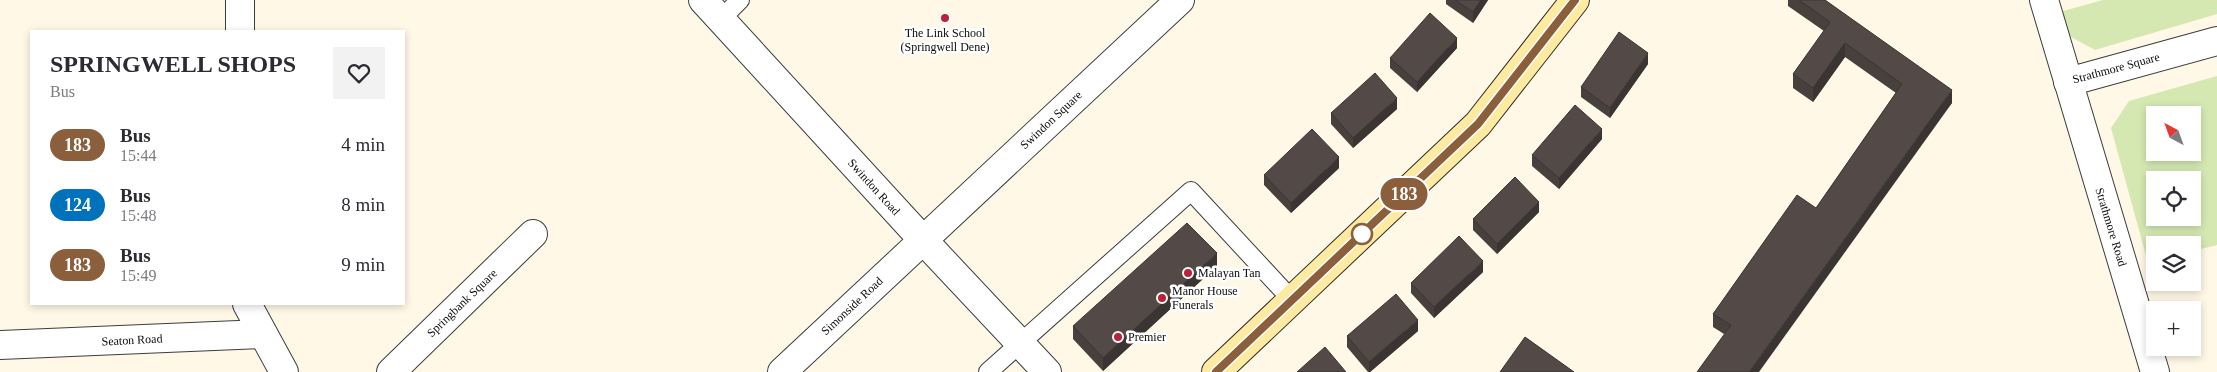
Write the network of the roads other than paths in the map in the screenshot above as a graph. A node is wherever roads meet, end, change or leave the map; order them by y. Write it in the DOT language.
graph roads {
  1 [pos="240,0"];
  2 [pos="740,0"];
  3 [pos="1180,0"];
  4 [pos="1575,0"];
  5 [pos="2044,0"];
  6 [pos="712,10"];
  7 [pos="240,30"];
  8 [pos="2217,41"];
  9 [pos="2068,82"];
  10 [pos="533,234"];
  11 [pos="923,240"];
  12 [pos="1292,300"];
  13 [pos="248,305"];
  14 [pos="263,334"];
  15 [pos="1020,343"];
  16 [pos="0,345"];
  17 [pos="284,372"];
  18 [pos="391,372"];
  19 [pos="782,372"];
  20 [pos="988,372"];
  21 [pos="1047,372"];
  22 [pos="1216,372"];
  23 [pos="2154,372"];
  1 -- 7 [label="street"];
  2 -- 6 [label="lane"];
  3 -- 11 [label="street, Swindon Square"];
  4 -- 12 [label="street"];
  5 -- 9 [label="street, Strathmore Square"];
  6 -- 11 [label="street, Swindon Road"];
  8 -- 9 [label="street, Strathmore Square"];
  9 -- 23 [label="street, Strathmore Road"];
  10 -- 18 [label="street, Springbank Square"];
  11 -- 15 [label="street, Swindon Road"];
  11 -- 19 [label="street, Simonside Road"];
  12 -- 15 [label="lane"];
  12 -- 22 [label="street"];
  13 -- 14 [label="street"];
  14 -- 16 [label="street, Seaton Road"];
  14 -- 17 [label="street"];
  15 -- 20 [label="lane"];
  15 -- 21 [label="street, Swindon Road"];
}
